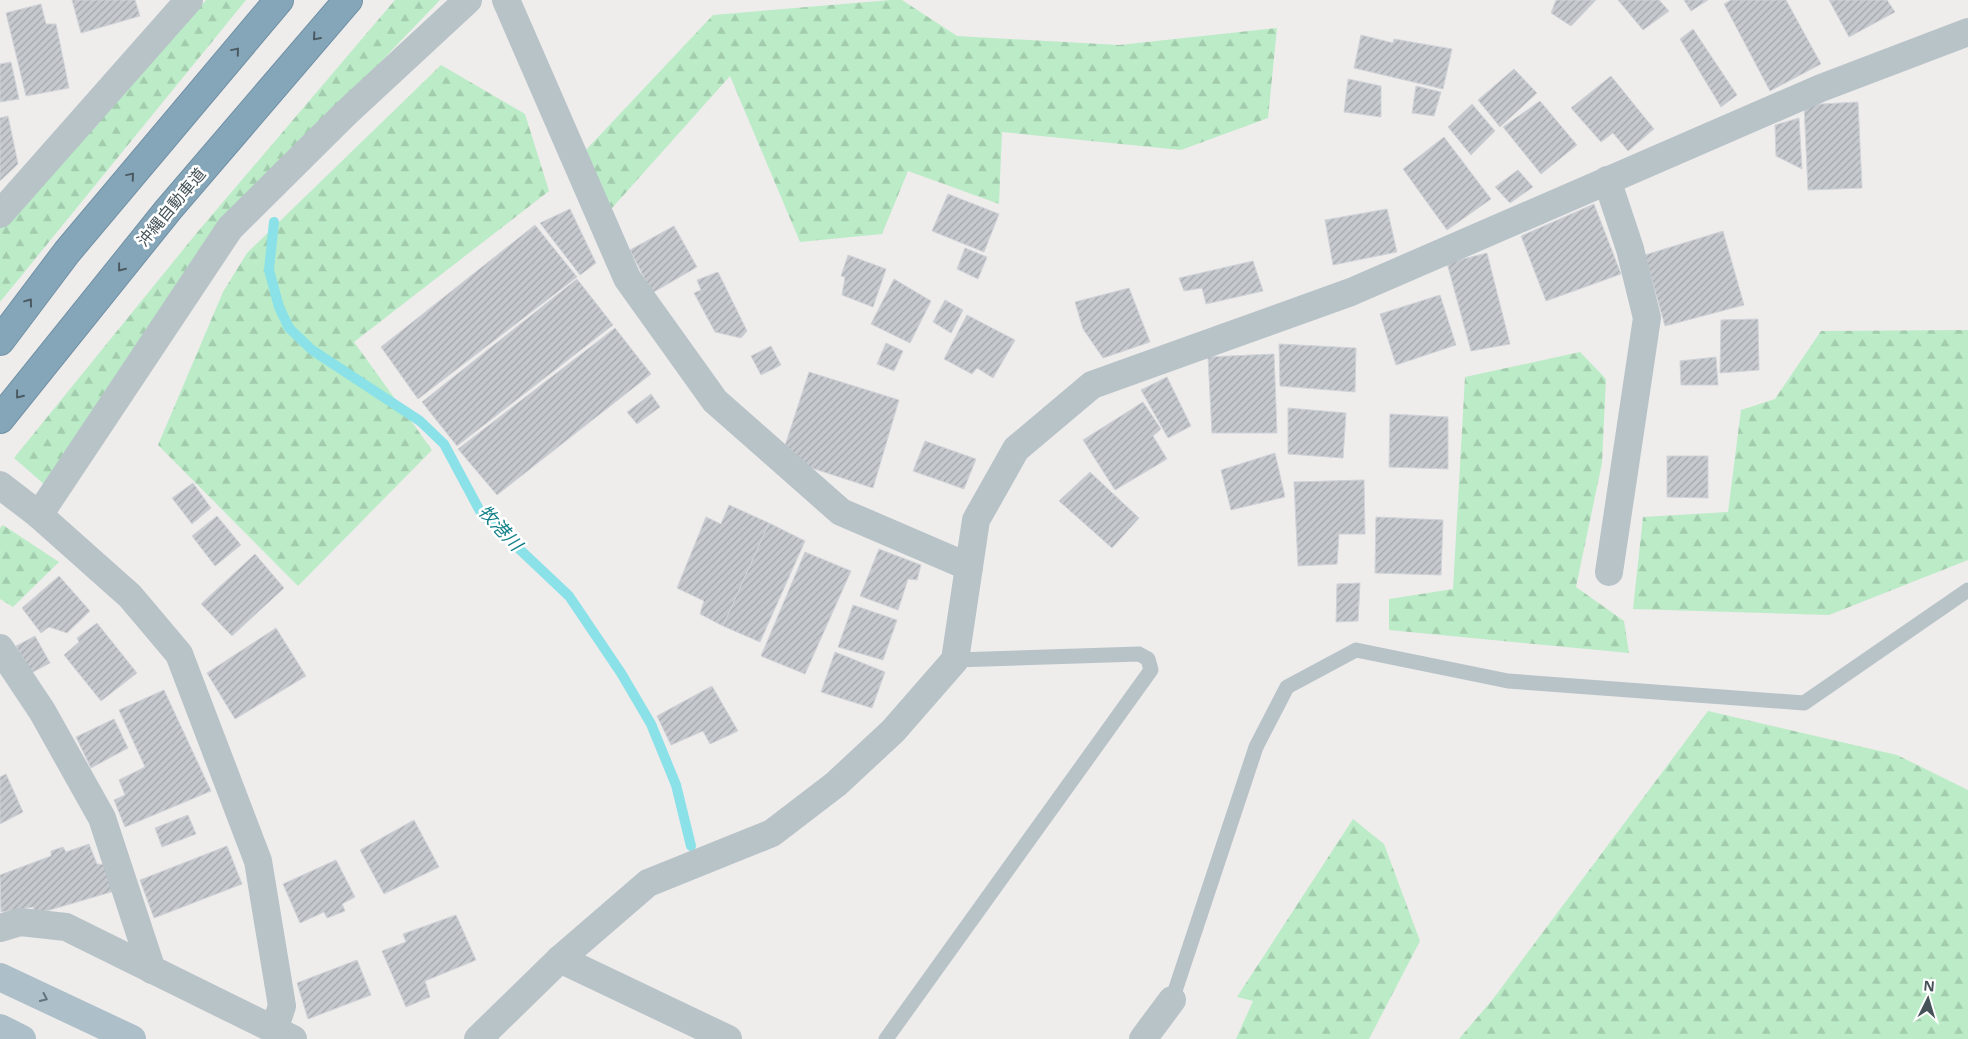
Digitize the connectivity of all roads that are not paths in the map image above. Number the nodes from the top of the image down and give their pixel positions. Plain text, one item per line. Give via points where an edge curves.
1 (189, 0) edge
2 (279, 0) edge
3 (348, 0) edge
4 (468, 0) edge
5 (506, 0) edge
6 (1968, 32) edge
7 (1607, 180) junction
8 (0, 214) edge
9 (0, 341) edge
10 (0, 419) edge
11 (19, 500) edge
12 (968, 567) junction
13 (1609, 572) dead end
14 (1968, 590) edge
15 (0, 648) edge
16 (955, 660) junction
17 (0, 928) edge
18 (560, 959) junction
19 (152, 970) junction
20 (0, 977) edge
21 (1172, 1000) joint
22 (0, 1028) edge
23 (284, 1034) edge
24 (22, 1039) edge
25 (132, 1039) edge
26 (478, 1039) edge
27 (728, 1039) edge
28 (886, 1039) edge
29 (1143, 1039) edge

1 - 8 street
9 -> 2 highway via 67,252
3 -> 10 highway, 沖縄自動車道 via 168,210
4 - 11 street via 345,114 230,228
5 - 12 street via 626,278 715,401 841,512
6 - 7 street via 1821,88
7 - 12 street via 1351,292 1092,385 1016,449 976,520
7 - 13 street via 1630,250 1647,318
11 - 23 street via 130,596 179,654 258,861
12 - 16 street
14 - 21 lane via 1804,704 1508,681 1356,650 1287,687 1256,747
15 - 19 street via 42,711 102,818
16 - 18 street via 892,731 836,784 772,834 648,883
16 - 28 lane via 1139,654 1148,659 1151,670
17 - 19 street via 20,922 66,927
18 - 26 street
18 - 27 street
19 - 23 street
20 -> 25 main road
21 - 29 street
22 - 24 main road

